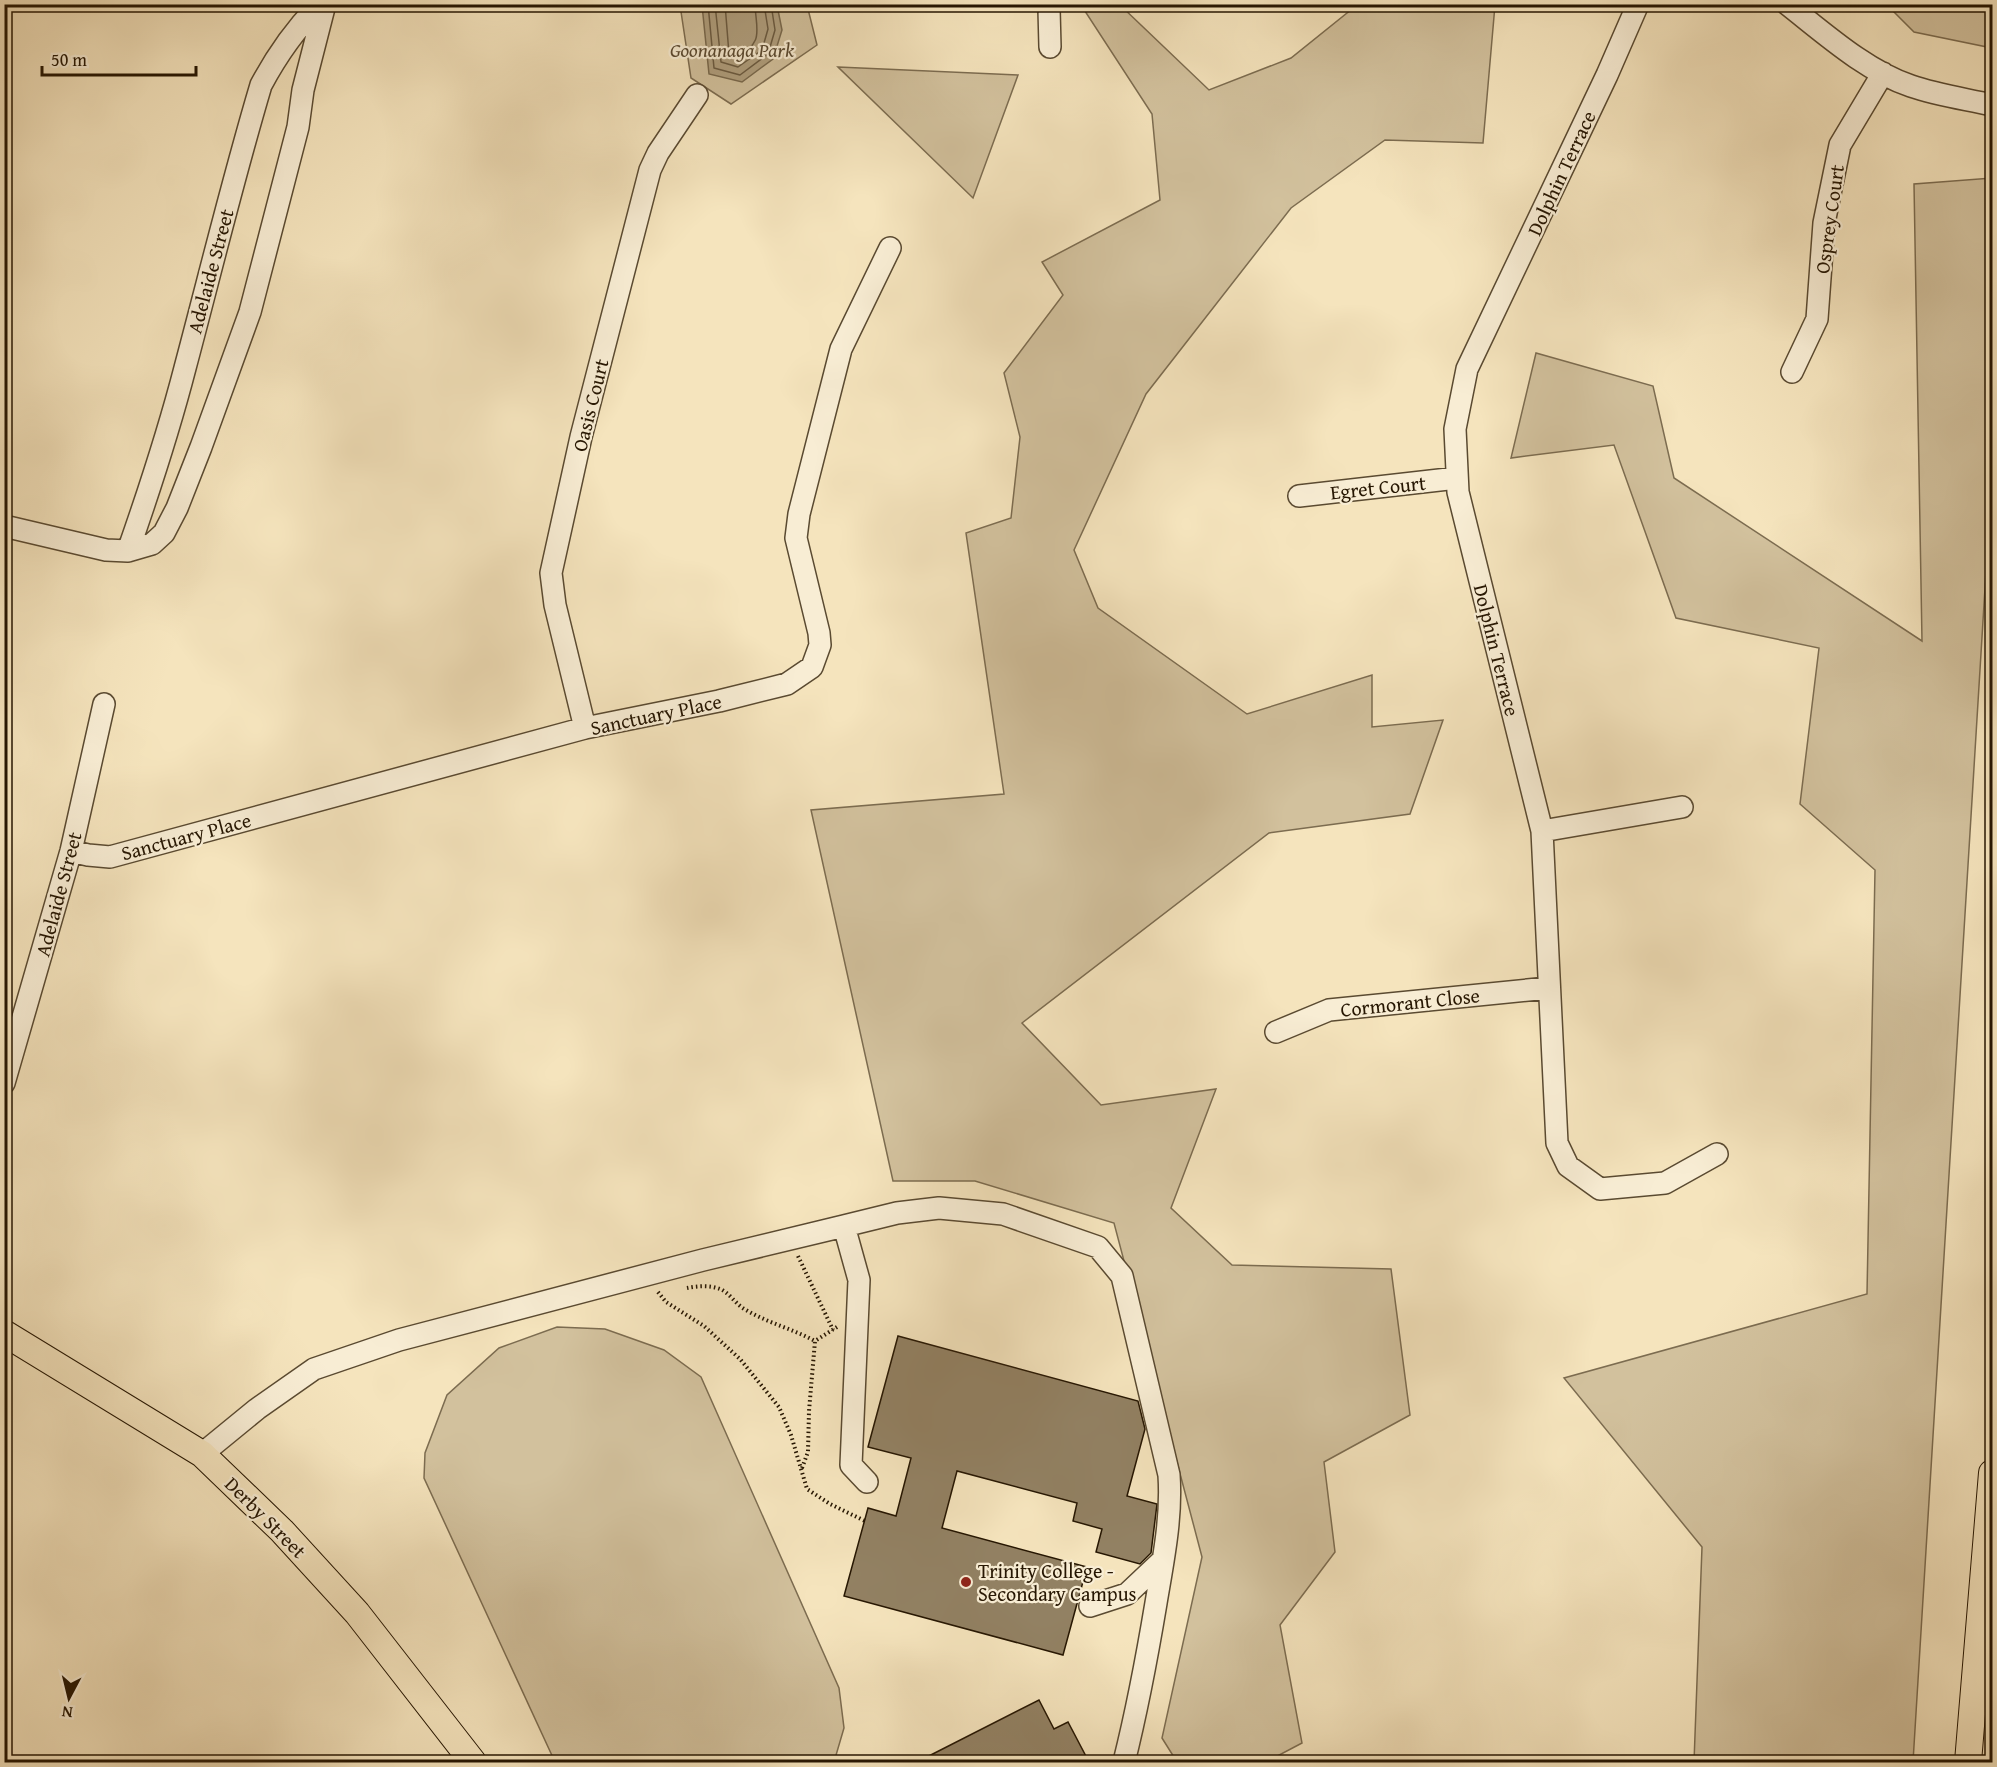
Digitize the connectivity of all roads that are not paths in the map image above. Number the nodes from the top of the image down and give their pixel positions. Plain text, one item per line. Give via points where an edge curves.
1 (320, 4) edge
2 (325, 4) edge
3 (1046, 4) edge
4 (1638, 4) edge
5 (1787, 4) edge
6 (1050, 47) dead end
7 (1883, 73) junction
8 (696, 94) dead end
9 (1992, 105) edge
10 (890, 248) dead end
11 (1792, 372) dead end
12 (1457, 478) junction
13 (1299, 496) dead end
14 (4, 526) edge
15 (128, 552) junction
16 (104, 704) dead end
17 (585, 728) junction
18 (1682, 807) dead end
19 (1542, 831) junction
20 (71, 851) junction
21 (1548, 988) junction
22 (1276, 1032) dead end
23 (4, 1083) edge
24 (1718, 1154) dead end
25 (843, 1226) junction
26 (4, 1333) edge
27 (202, 1454) junction
28 (1992, 1473) edge
29 (867, 1482) dead end
30 (1163, 1560) junction
31 (1090, 1606) dead end
32 (473, 1762) edge
33 (1124, 1762) edge
34 (1968, 1762) edge

1 - 15 street, Adelaide Street via 288,42 261,85 182,379
2 - 15 street via 296,136 250,312 177,508 164,533 152,544
3 - 6 street
4 - 12 street, Dolphin Terrace via 1467,369 1455,429
5 - 7 street
7 - 9 street via 1911,86
7 - 11 street, Osprey Court via 1840,145 1824,223 1817,319
8 - 17 street, Oasis Court via 658,153 648,178 581,437 551,573
10 - 17 street, Sanctuary Place via 841,349 799,514 798,550 819,633 820,645 812,667 788,684
12 - 13 street, Egret Court
12 - 19 street, Dolphin Terrace
14 - 15 street
16 - 20 street, Adelaide Street
17 - 20 street, Sanctuary Place via 110,857
18 - 19 street
19 - 21 street, Dolphin Terrace
20 - 23 street, Adelaide Street
21 - 22 street, Cormorant Close via 1329,1010
21 - 24 street, Dolphin Terrace via 1557,1143 1568,1166 1600,1189 1665,1183
25 - 27 street via 399,1340 314,1369 256,1408
25 - 29 street via 859,1280 851,1465
25 - 30 street via 939,1208 1003,1214 1098,1246 1122,1276 1169,1474 1171,1501
26 - 27 main road, Derby Street
27 - 32 main road, Derby Street via 282,1531 357,1613
28 - 34 main road
30 - 31 street via 1127,1594
30 - 33 street via 1140,1696

